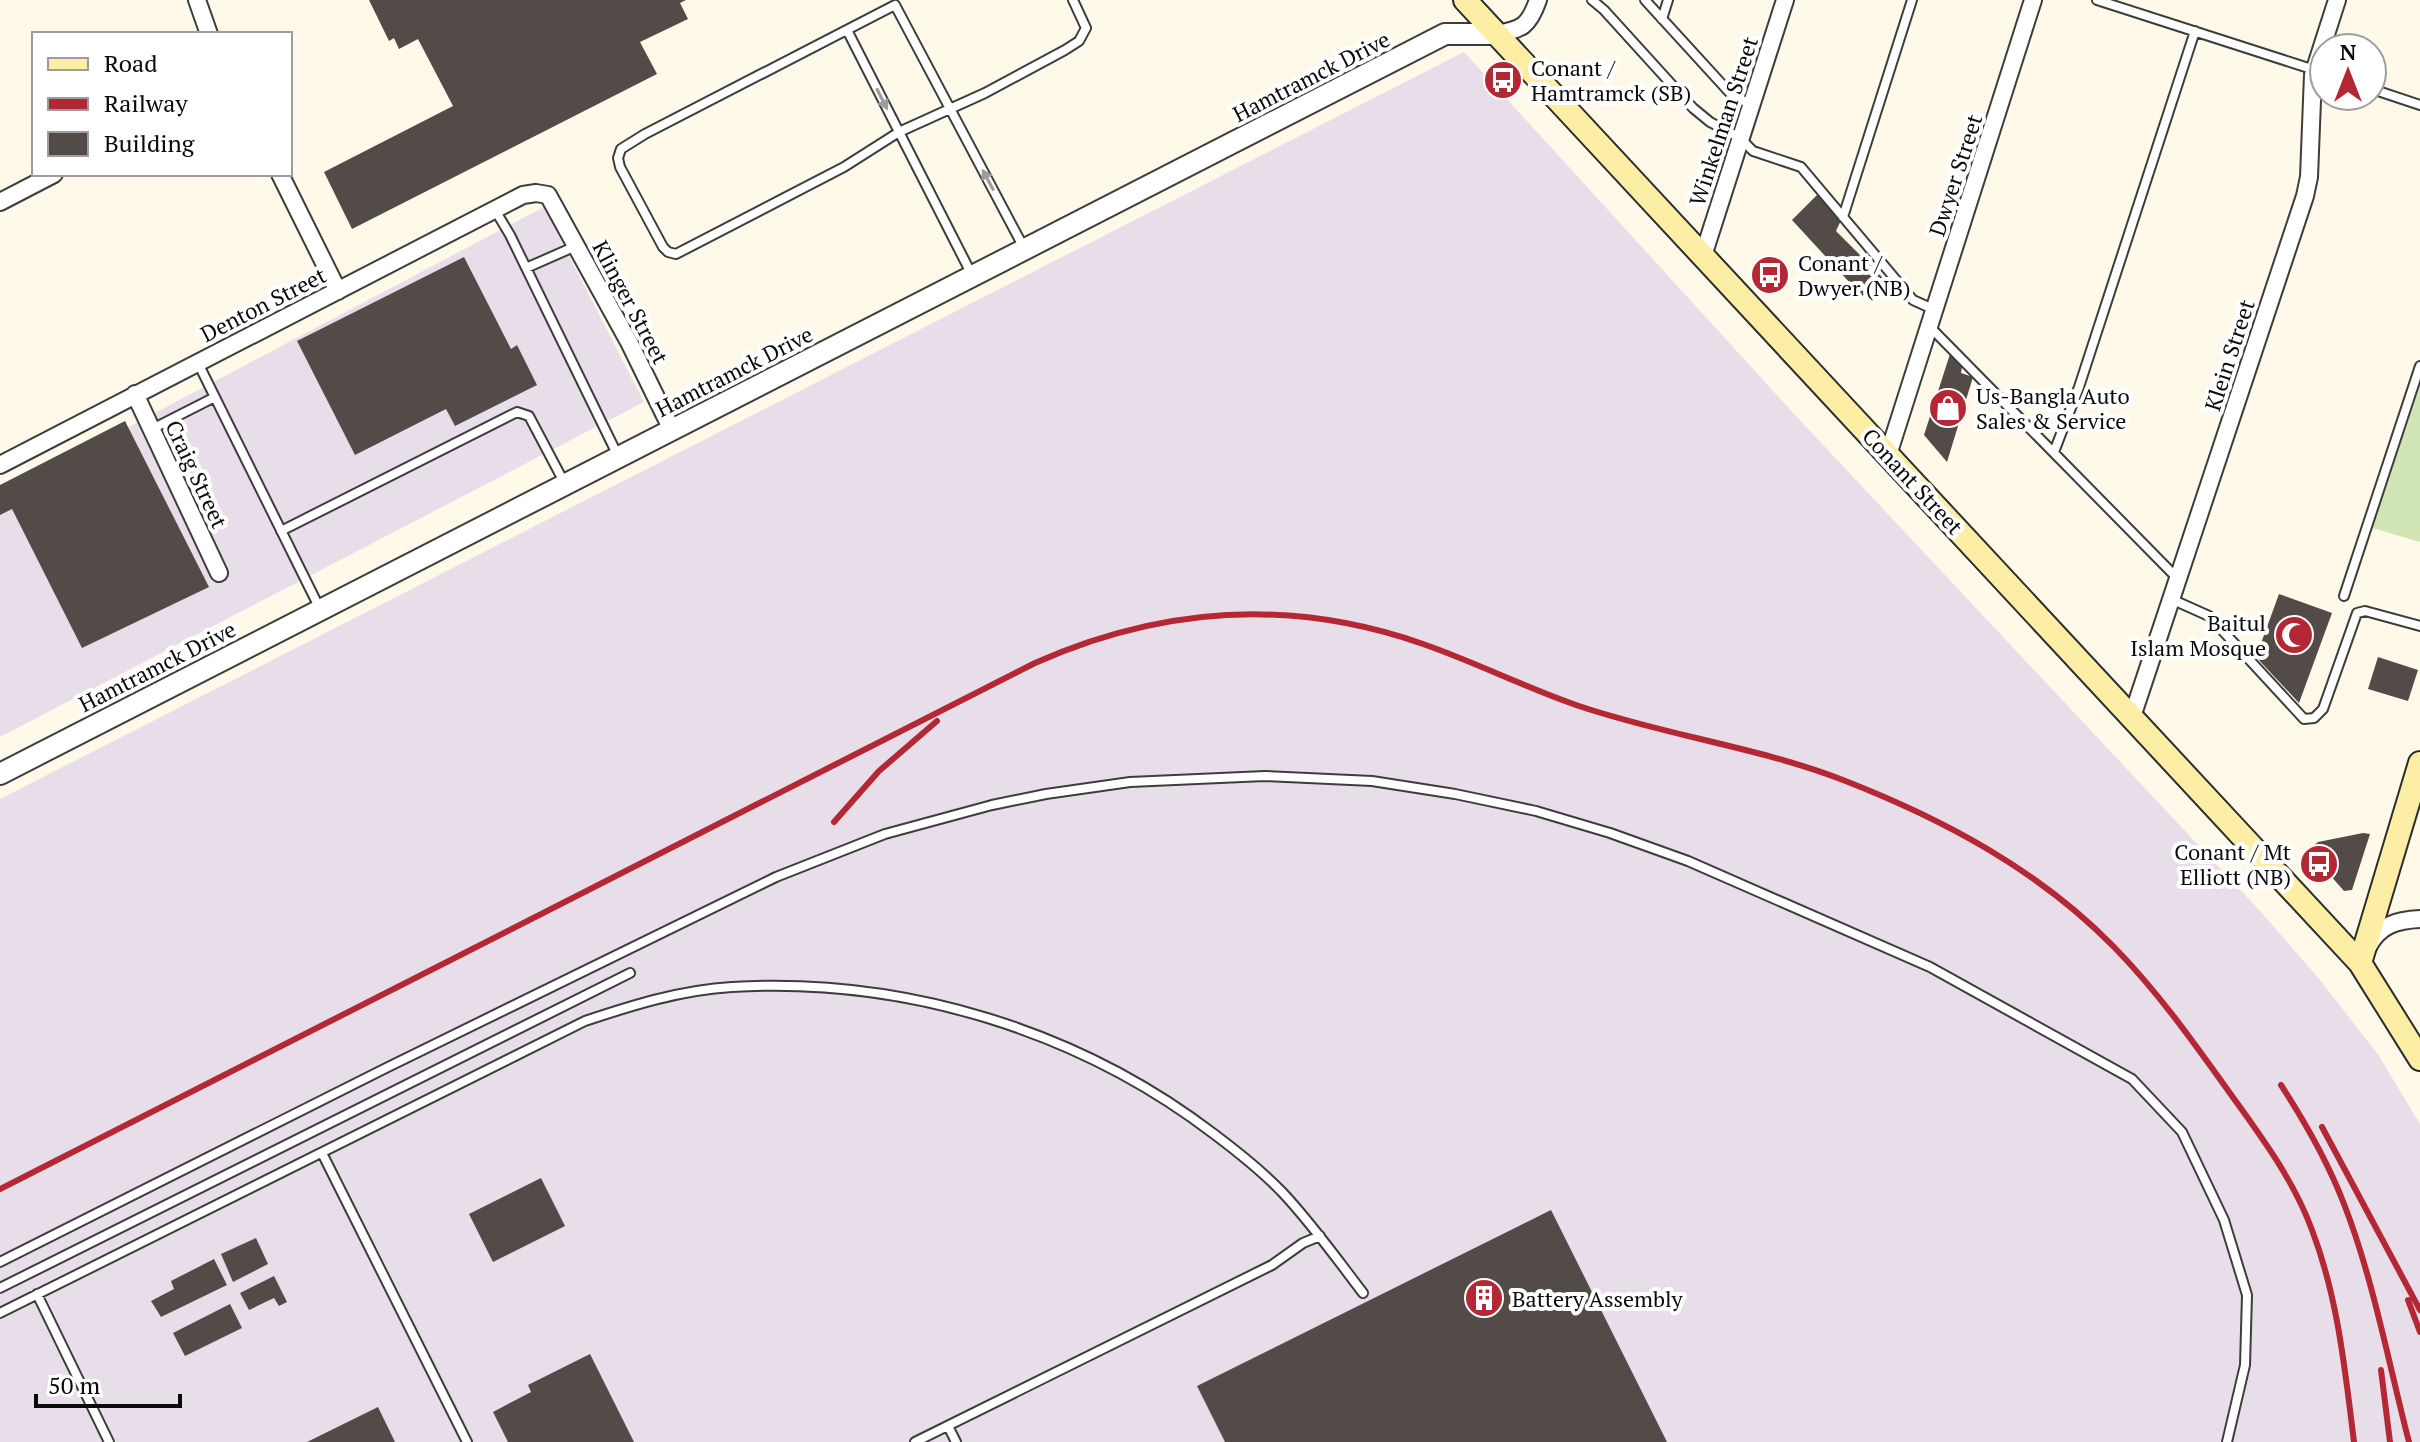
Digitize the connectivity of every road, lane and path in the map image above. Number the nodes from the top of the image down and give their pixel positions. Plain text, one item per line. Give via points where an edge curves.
1 (197, 0) edge
2 (905, 0) edge
3 (1073, 0) edge
4 (1465, 0) edge
5 (1538, 0) edge
6 (1592, 0) edge
7 (1645, 0) edge
8 (1668, 0) edge
9 (1785, 0) edge
10 (1912, 0) edge
11 (2033, 0) edge
12 (2097, 0) edge
13 (2337, 0) edge
14 (895, 5) junction
15 (1662, 19) junction
16 (847, 30) junction
17 (2195, 31) junction
18 (208, 32) edge
19 (2329, 32) edge
20 (1495, 34) junction
21 (2308, 67) edge
22 (2388, 94) edge
23 (1751, 105) junction
24 (2420, 105) edge
25 (950, 108) junction
26 (2314, 112) edge
27 (899, 132) junction
28 (1740, 138) junction
29 (50, 176) edge
30 (281, 176) edge
31 (548, 195) joint
32 (0, 202) edge
33 (495, 210) junction
34 (1843, 217) junction
35 (576, 246) junction
36 (1025, 249) junction
37 (1703, 256) junction
38 (526, 268) junction
39 (972, 276) junction
40 (338, 291) junction
41 (1932, 318) junction
42 (198, 362) junction
43 (2420, 366) edge
44 (135, 394) junction
45 (215, 397) junction
46 (152, 429) junction
47 (672, 430) junction
48 (2054, 452) junction
49 (1888, 455) junction
50 (619, 457) junction
51 (0, 465) edge
52 (566, 484) junction
53 (281, 531) junction
54 (219, 573) dead end
55 (2178, 579) junction
56 (2344, 596) dead end
57 (2171, 599) junction
58 (320, 610) junction
59 (2420, 626) edge
60 (2132, 717) junction
61 (2420, 763) edge
62 (0, 774) edge
63 (2420, 919) edge
64 (2360, 963) junction
65 (630, 973) dead end
66 (2420, 1059) edge
67 (322, 1153) junction
68 (1320, 1236) junction
69 (0, 1262) edge
70 (0, 1288) edge
71 (1363, 1293) dead end
72 (37, 1294) junction
73 (0, 1313) edge
74 (948, 1426) junction
75 (109, 1442) edge
76 (467, 1442) edge
77 (915, 1442) edge
78 (956, 1442) edge
79 (2227, 1442) edge

1 - 18 street
2 - 14 lane
3 - 25 lane via 1086,28 1079,41
4 - 20 main road, Conant Street
5 - 20 street via 1532,18 1517,30
6 - 28 lane via 1693,108
7 - 15 lane
8 - 15 lane
9 - 23 street, Winkelman Street
10 - 34 lane
11 - 41 street, Dwyer Street
12 - 17 lane
13 - 19 street, Klein Street
14 - 16 lane
14 - 25 lane
15 - 23 lane via 1730,93
16 -> 27 lane
16 - 27 lane via 621,149 620,167 663,247 676,254 844,167
17 - 21 lane
17 - 48 lane
20 - 36 street, Hamtramck Drive via 1445,34
20 - 37 main road, Conant Street
22 - 24 lane
23 - 28 street, Winkelman Street
25 - 27 lane
36 -> 25 lane
26 - 55 street, Klein Street via 2305,196
27 - 39 lane
28 - 34 lane via 1753,151 1801,167
28 - 37 street, Winkelman Street
29 - 32 street
30 - 40 street
31 - 33 street, Denton Street via 523,195
31 - 35 street, Klinger Street
33 - 38 lane
33 - 40 street, Denton Street
34 - 41 lane
35 - 38 lane
35 - 47 street, Klinger Street
36 - 39 street, Hamtramck Drive
37 - 49 main road, Conant Street
38 - 50 lane
39 - 47 street, Hamtramck Drive
40 - 42 street, Denton Street
41 - 48 lane
41 - 49 street, Dwyer Street
42 - 44 street, Denton Street
42 - 45 lane
43 - 56 lane
44 - 46 street, Craig Street
44 - 51 street, Denton Street
45 - 46 lane
45 - 53 lane
46 - 54 street, Craig Street
47 - 50 street, Hamtramck Drive
48 - 55 lane
49 - 60 main road, Conant Street
50 - 52 street, Hamtramck Drive
52 - 53 lane via 529,416 517,412
52 - 58 street, Hamtramck Drive
53 - 58 lane
55 - 57 street, Klein Street
57 - 59 lane via 2209,616 2304,719 2323,709 2357,613
57 - 60 street, Klein Street
58 - 62 street, Hamtramck Drive
60 - 64 main road, Conant Street
61 - 64 main road
63 - 64 street via 2397,920 2372,939
64 - 66 main road, Conant Street
65 - 70 lane
67 - 68 lane via 585,1021 658,998 731,987 851,990 971,1012 1084,1055 1189,1115 1282,1192
67 - 72 lane
67 - 76 lane
68 - 71 lane
68 - 74 lane
69 - 79 lane via 776,877 885,834 992,805 1130,782 1209,776 1348,779 1510,805 1663,852 1930,967 2132,1079 2182,1132 2224,1220 2247,1295 2245,1365
72 - 73 lane
72 - 75 lane
74 - 77 lane
74 - 78 lane

